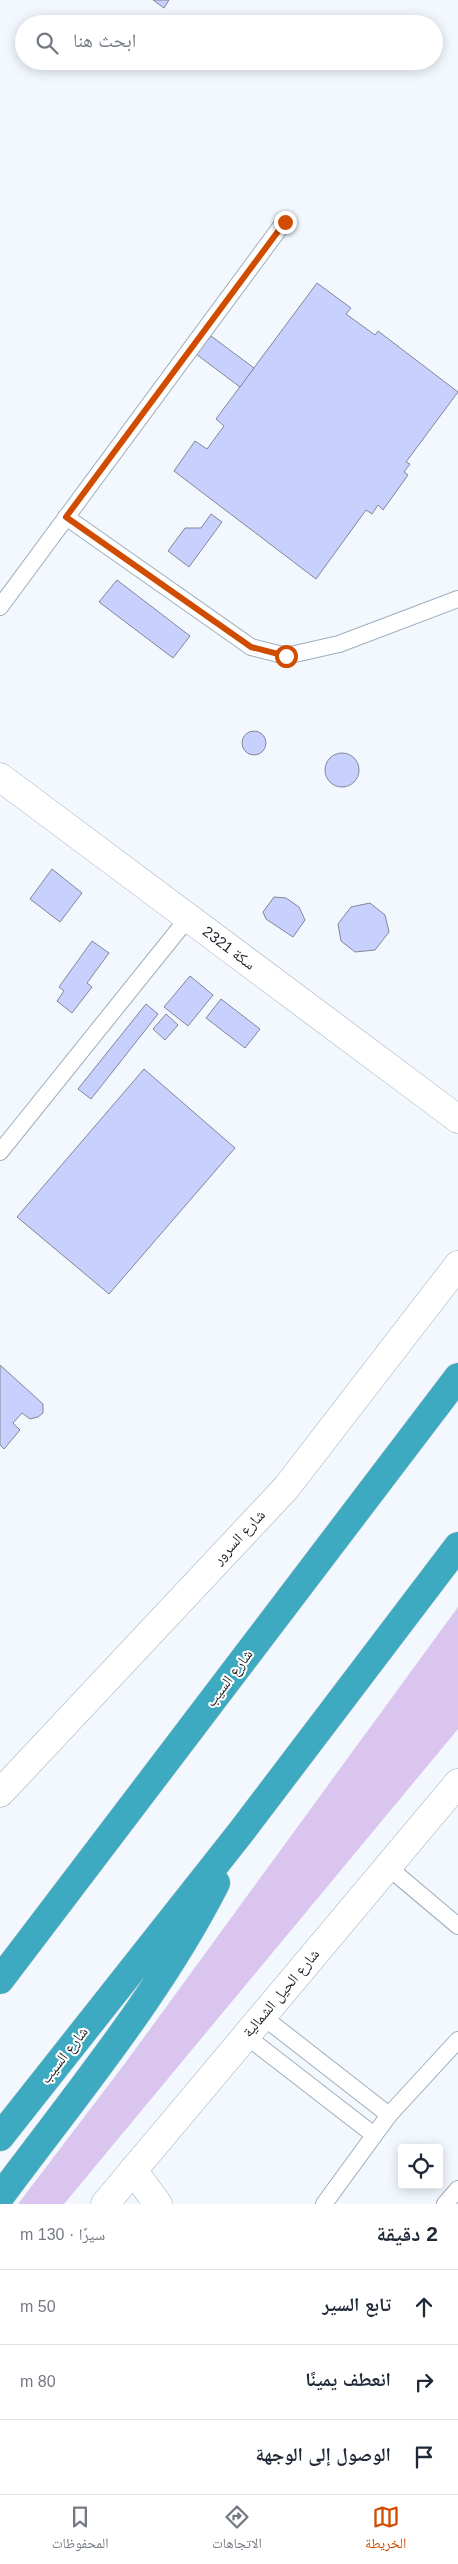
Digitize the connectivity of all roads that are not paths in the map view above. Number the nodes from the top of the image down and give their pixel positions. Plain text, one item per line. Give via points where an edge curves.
1 (285, 222) dead end
2 (66, 517) junction
3 (458, 598) edge
4 (0, 607) edge
5 (0, 778) edge
6 (188, 918) junction
7 (458, 1119) edge
8 (0, 1152) edge
9 (458, 1264) edge
10 (458, 1377) edge
11 (458, 1546) edge
12 (458, 1783) edge
13 (0, 1792) edge
14 (241, 1832) junction
15 (388, 1867) junction
16 (458, 1926) edge
17 (0, 1980) edge
18 (254, 2026) junction
19 (458, 2040) edge
20 (389, 2116) junction
21 (374, 2135) junction
22 (0, 2137) edge
23 (134, 2170) junction
24 (458, 2189) edge
25 (0, 2197) edge
26 (105, 2204) edge
27 (158, 2204) edge
28 (324, 2204) edge
29 (445, 2204) edge

1 - 2 lane
2 - 3 lane via 251,647 286,656 339,644
2 - 4 lane
5 - 6 street, سكة 2321
6 - 7 street, سكة 2321
6 - 8 lane
9 - 13 street, شارع السرور via 286,1488
10 - 17 highway, شارع السيب
11 - 14 highway, شارع السيب
12 - 15 street, شارع الحيل الشمالية
14 - 22 highway, شارع السيب
14 - 25 highway via 194,1928
15 - 16 lane
15 - 18 street, شارع الحيل الشمالية
18 - 20 lane
18 - 21 lane
18 - 23 street, شارع الحيل الشمالية
19 - 20 lane
20 - 21 lane
21 - 28 lane
23 - 26 street, شارع الحيل الشمالية
23 - 27 street
24 - 29 lane

